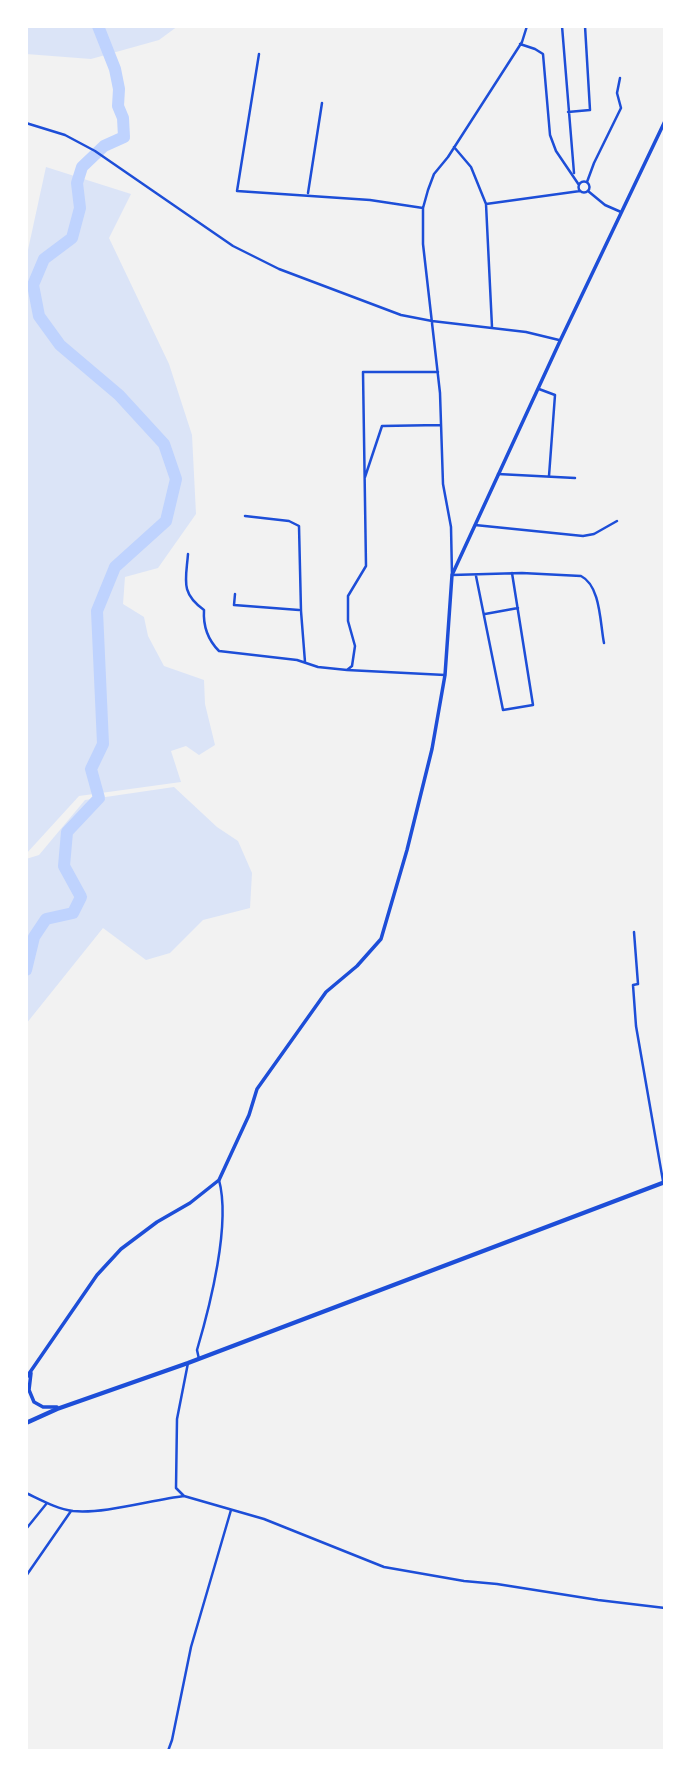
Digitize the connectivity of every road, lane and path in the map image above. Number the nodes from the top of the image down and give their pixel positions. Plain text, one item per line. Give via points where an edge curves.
1 (527, 26) edge
2 (562, 26) edge
3 (585, 26) edge
4 (520, 44) junction
5 (259, 54) dead end
6 (620, 78) dead end
7 (322, 103) dead end
8 (568, 112) junction
9 (665, 121) edge
10 (26, 123) edge
11 (454, 147) junction
12 (575, 176) junction
13 (587, 182) junction
14 (579, 185) junction
15 (580, 191) junction
16 (588, 191) junction
17 (307, 195) junction
18 (486, 204) junction
19 (423, 208) junction
20 (621, 212) junction
21 (432, 321) junction
22 (492, 327) junction
23 (560, 341) junction
24 (438, 372) junction
25 (538, 388) junction
26 (440, 425) junction
27 (498, 474) junction
28 (549, 477) junction
29 (575, 478) dead end
30 (364, 480) junction
31 (245, 516) dead end
32 (617, 521) dead end
33 (475, 525) junction
34 (188, 554) dead end
35 (512, 573) junction
36 (453, 575) junction
37 (476, 576) junction
38 (235, 594) dead end
39 (518, 608) junction
40 (301, 610) junction
41 (485, 614) junction
42 (604, 643) dead end
43 (305, 662) junction
44 (347, 670) junction
45 (445, 675) junction
46 (634, 932) dead end
47 (219, 1180) junction
48 (664, 1182) edge
49 (199, 1359) junction
50 (188, 1363) junction
51 (32, 1371) junction
52 (26, 1378) edge
53 (26, 1384) edge
54 (64, 1407) junction
55 (26, 1423) edge
56 (26, 1493) edge
57 (184, 1496) junction
58 (47, 1503) junction
59 (231, 1510) junction
60 (71, 1511) junction
61 (26, 1529) edge
62 (26, 1576) edge
63 (665, 1608) edge
64 (167, 1751) edge

1 - 4 street
2 - 8 street
3 - 8 street via 590,110
4 - 11 street
4 - 12 street via 543,54 550,135
5 - 17 street via 237,191
6 - 13 street via 621,108
7 - 17 street
8 - 12 street
9 - 20 street
10 - 21 street via 65,135 119,166 233,246 291,274 401,315
11 - 18 street via 471,167
11 - 19 street via 434,174
12 - 14 street
13 - 14 street
13 - 16 street
14 - 15 street
15 - 16 street
15 - 18 street
16 - 20 street
17 - 19 street
18 - 22 street
19 - 21 street
20 - 23 street
21 - 22 street
21 - 24 street
22 - 23 street
23 - 25 street
24 - 26 street
24 - 30 street via 363,372
25 - 27 street
25 - 28 street via 555,395
26 - 30 street via 382,426
26 - 36 street
27 - 28 street
27 - 33 street
28 - 29 street
30 - 44 street via 366,566 348,596 355,646
31 - 40 street via 299,526
32 - 33 street via 583,536
33 - 36 street
34 - 43 street via 187,593 204,610 203,622 219,651
35 - 37 street
35 - 39 street
35 - 42 street via 587,579 595,593
36 - 37 street
36 - 45 street
37 - 41 street
38 - 40 street via 234,606
39 - 41 street
39 - 41 street via 533,705 503,710
40 - 43 street
43 - 44 street
44 - 45 street
45 - 47 street via 425,779 381,939 326,992 257,1089
46 - 48 street via 636,1026
47 - 49 street via 217,1264 197,1350
47 - 51 street via 121,1249 97,1275
48 - 49 main road
49 - 50 main road
50 - 54 main road
50 - 57 street via 177,1419 176,1488
51 - 52 street
51 - 53 street
51 - 54 street via 29,1390 34,1402
54 - 55 main road
56 - 58 street
57 - 59 street
57 - 60 street
58 - 60 street
58 - 61 street
59 - 63 street via 384,1567
59 - 64 street
60 - 62 street

